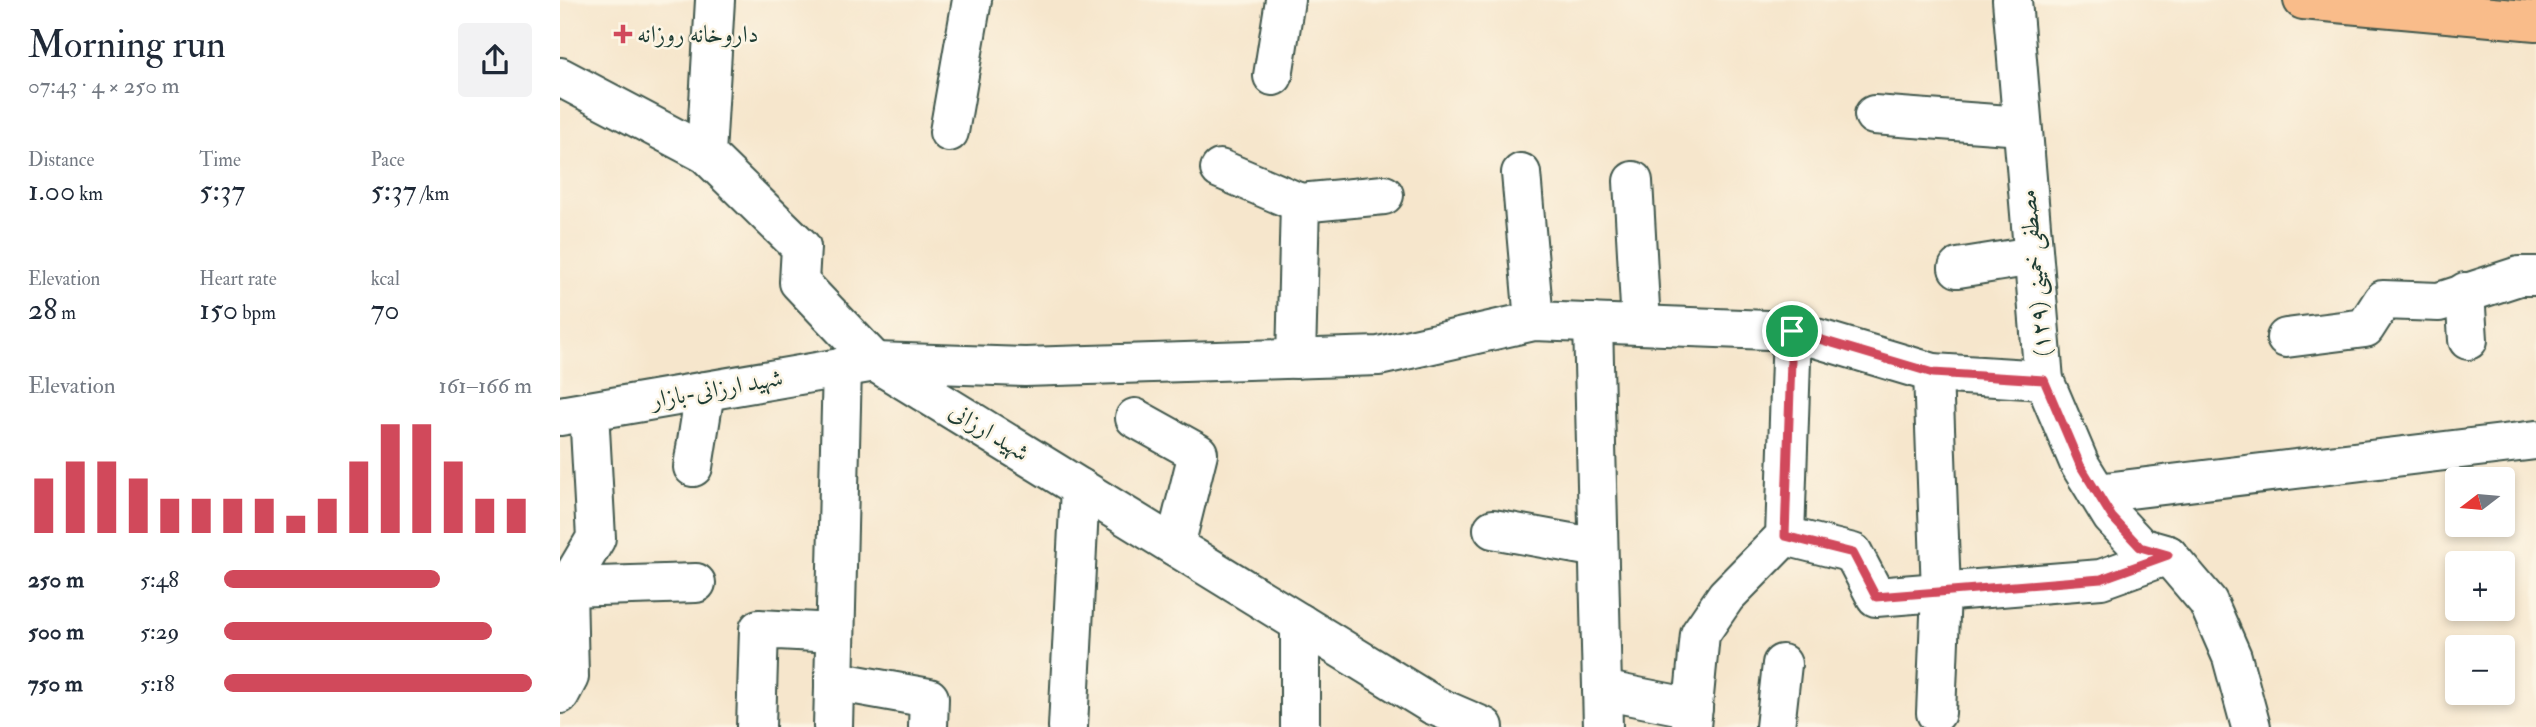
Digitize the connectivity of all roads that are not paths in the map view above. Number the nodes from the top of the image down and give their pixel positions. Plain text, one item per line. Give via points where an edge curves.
1 (715, 0) edge
2 (972, 0) edge
3 (1285, 0) edge
4 (2012, 0) edge
5 (2303, 0) edge
6 (2536, 21) edge
7 (1273, 76) dead end
8 (560, 77) edge
9 (1874, 115) dead end
10 (2022, 126) junction
11 (950, 132) dead end
12 (706, 154) junction
13 (1220, 169) dead end
14 (1521, 173) dead end
15 (1633, 181) dead end
16 (1384, 195) dead end
17 (1300, 203) junction
18 (2033, 256) junction
19 (1958, 268) dead end
20 (2536, 276) edge
21 (2465, 292) junction
22 (1534, 321) junction
23 (1593, 323) junction
24 (1641, 325) junction
25 (1792, 331) junction
26 (2286, 338) dead end
27 (2468, 340) dead end
28 (1296, 359) junction
29 (858, 365) junction
30 (1933, 373) junction
31 (2044, 380) junction
32 (705, 391) junction
33 (575, 413) edge
34 (1135, 418) dead end
35 (2536, 440) edge
36 (693, 467) dead end
37 (1080, 488) junction
38 (2097, 494) junction
39 (1493, 529) dead end
40 (1785, 536) junction
41 (1175, 546) junction
42 (1598, 548) junction
43 (2168, 555) junction
44 (696, 583) dead end
45 (567, 587) junction
46 (1941, 592) junction
47 (1300, 623) junction
48 (835, 633) junction
49 (1782, 664) dead end
50 (834, 681) junction
51 (560, 694) edge
52 (1602, 709) edge
53 (1936, 713) dead end
54 (1692, 718) edge
55 (756, 727) edge
56 (833, 727) edge
57 (928, 727) edge
58 (1068, 727) edge
59 (1300, 727) edge
60 (1484, 727) edge
61 (1775, 727) edge
62 (2250, 727) edge

1 - 12 street
2 - 11 street
3 - 7 street
4 - 10 street, مصطفی خمینی (۱۲۹)
5 - 6 main road
8 - 12 street, شهید ارزانی
9 - 10 street
10 - 18 street, مصطفی خمینی (۱۲۹)
12 - 29 street, شهید ارزانی via 801,247 799,282
13 - 17 street
14 - 22 street
15 - 24 street
16 - 17 street
17 - 28 street
18 - 19 street
18 - 31 street, مصطفی خمینی (۱۲۹)
20 - 21 street via 2519,276
21 - 26 street via 2439,302 2383,300 2365,328
21 - 27 street
22 - 23 street, شهید ارزانی-بازار
22 - 28 street, شهید ارزانی-بازار via 1379,356
23 - 24 street, شهید ارزانی-بازار
23 - 42 street
24 - 25 street, شهید ارزانی-بازار
25 - 30 street, شهید ارزانی-بازار
25 - 40 street
28 - 29 street, شهید ارزانی-بازار via 1025,367
29 - 32 street, شهید ارزانی-بازار
29 - 37 street, شهید ارزانی
29 - 48 street
30 - 31 street, شهید ارزانی-بازار
30 - 46 street
31 - 38 street, مصطفی خمینی (۱۲۹)
32 - 33 street, شهید ارزانی-بازار
32 - 36 street
33 - 45 street via 596,538
34 - 41 street via 1198,453
35 - 38 street
37 - 41 street, شهید ارزانی
37 - 58 street
38 - 43 street, مصطفی خمینی (۱۲۹) via 2140,547
39 - 42 street
40 - 46 street via 1853,553 1876,597
40 - 54 street via 1726,596 1700,634
41 - 47 street, شهید ارزانی
42 - 52 street
43 - 46 street via 2101,579
43 - 62 street, مصطفی خمینی (۱۲۹) via 2208,602 2232,657
44 - 45 street
45 - 51 street via 569,677
46 - 53 street
47 - 59 street
47 - 60 street, شهید ارزانی via 1433,705
48 - 50 street
48 - 55 street via 759,629
49 - 61 street
50 - 56 street
50 - 57 street via 929,698
52 - 54 street

